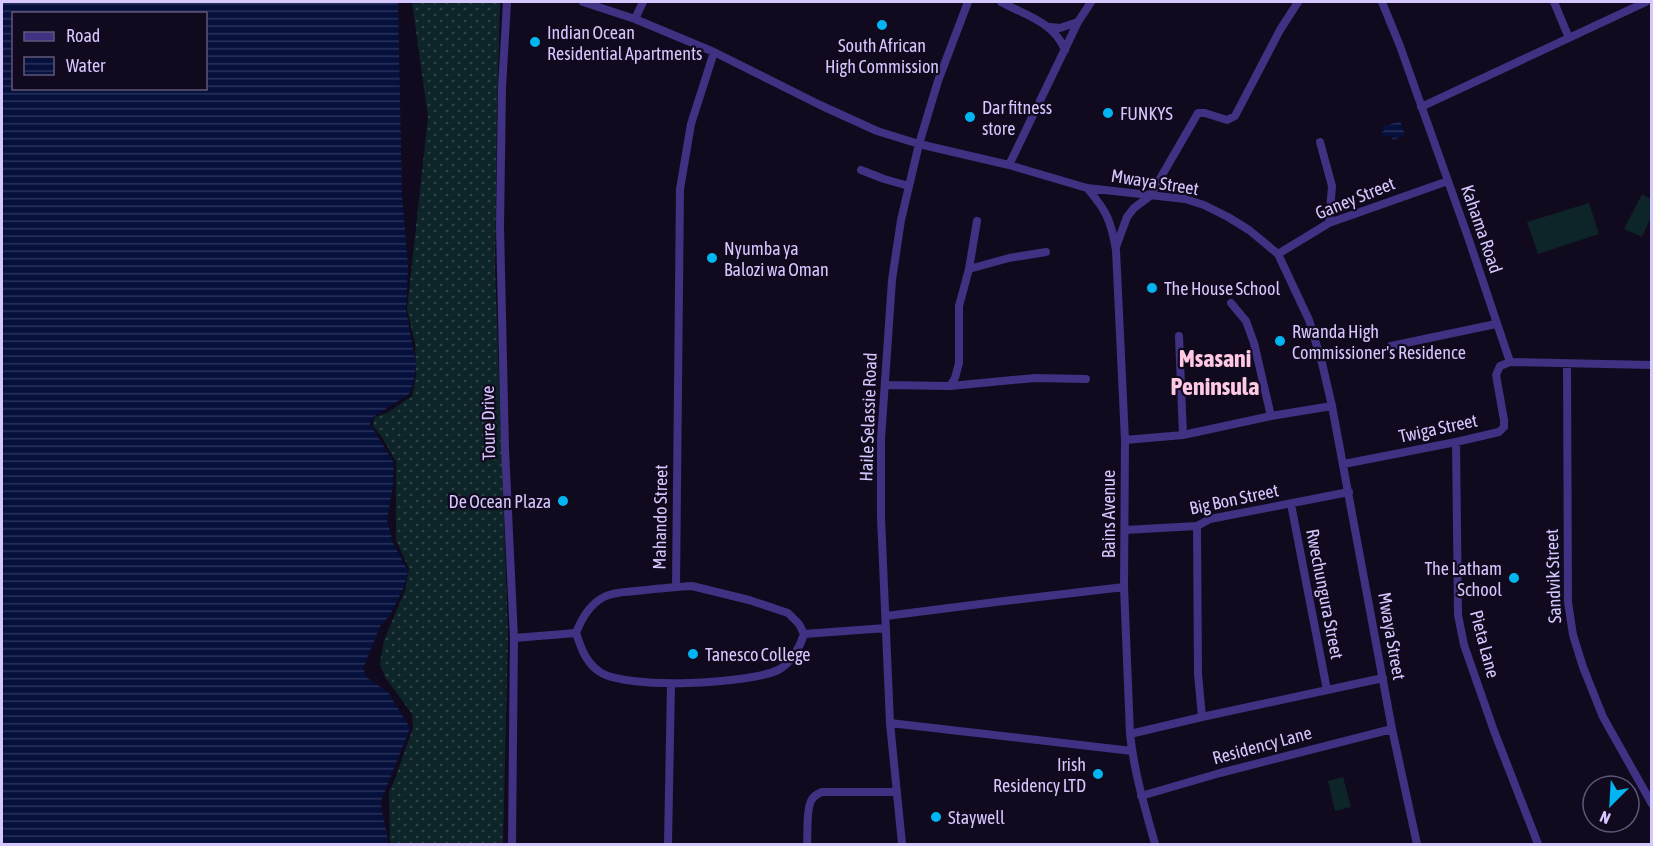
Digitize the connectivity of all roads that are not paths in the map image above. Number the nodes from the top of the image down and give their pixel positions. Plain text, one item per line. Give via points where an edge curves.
1 (507, 2) edge
2 (583, 2) edge
3 (643, 2) edge
4 (968, 2) edge
5 (1000, 2) edge
6 (1091, 2) edge
7 (1298, 2) edge
8 (1382, 2) edge
9 (1554, 2) edge
10 (1646, 2) edge
11 (635, 19) junction
12 (1078, 22) junction
13 (1050, 27) junction
14 (1569, 38) junction
15 (1065, 50) junction
16 (714, 52) junction
17 (1421, 107) junction
18 (1320, 142) dead end
19 (919, 144) junction
20 (1009, 165) junction
21 (861, 170) dead end
22 (1448, 181) junction
23 (909, 186) junction
24 (1087, 188) junction
25 (1150, 196) junction
26 (977, 221) dead end
27 (1329, 223) junction
28 (1116, 250) junction
29 (1046, 252) dead end
30 (1278, 254) junction
31 (969, 269) junction
32 (1231, 303) dead end
33 (1496, 324) junction
34 (1179, 336) dead end
35 (1391, 346) dead end
36 (1510, 362) junction
37 (1567, 365) junction
38 (1652, 365) edge
39 (1086, 379) dead end
40 (885, 385) junction
41 (950, 386) junction
42 (1332, 406) junction
43 (1271, 416) junction
44 (1183, 435) junction
45 (1125, 440) junction
46 (1456, 442) junction
47 (1344, 464) junction
48 (1349, 492) junction
49 (1291, 504) junction
50 (1197, 526) junction
51 (1125, 530) junction
52 (676, 587) junction
53 (1124, 587) junction
54 (886, 616) junction
55 (886, 628) junction
56 (576, 633) junction
57 (804, 634) junction
58 (514, 638) junction
59 (1383, 678) junction
60 (671, 684) junction
61 (1327, 690) junction
62 (1202, 717) junction
63 (890, 723) junction
64 (1392, 729) junction
65 (1130, 734) junction
66 (1131, 751) junction
67 (897, 792) junction
68 (1141, 796) junction
69 (1652, 804) edge
70 (512, 844) edge
71 (668, 844) edge
72 (807, 844) edge
73 (902, 844) edge
74 (1155, 844) edge
75 (1417, 844) edge
76 (1538, 844) edge

1 - 58 street, Toure Drive via 500,226
2 - 11 street, Mwaya Street
3 - 11 street
4 - 19 street, Haile Selassie Road
5 - 13 street
6 - 12 street
7 - 25 street via 1235,116 1227,120 1198,113
8 - 17 street, Kahama Road
9 - 14 street
10 - 14 street
11 - 16 street, Mwaya Street
12 - 13 street
12 - 15 street
13 - 15 street
14 - 17 street
15 - 20 street
16 - 19 street, Mwaya Street via 877,131
16 - 52 street, Mahando Street via 691,124 680,189
17 - 22 street, Kahama Road
18 - 27 street via 1332,186
19 - 20 street, Mwaya Street
19 - 23 street, Haile Selassie Road
20 - 24 street, Mwaya Street
21 - 23 street
22 - 27 street, Ganey Street
22 - 33 street, Kahama Road
23 - 40 street, Haile Selassie Road via 892,280
24 - 25 street, Mwaya Street
24 - 28 street, Bains Avenue via 1108,217
25 - 28 street via 1127,218
25 - 30 street, Mwaya Street via 1204,205 1250,230
26 - 31 street
27 - 30 street, Ganey Street
28 - 45 street, Bains Avenue
29 - 31 street
30 - 42 street, Mwaya Street via 1309,320
31 - 41 street via 959,306 959,363
32 - 43 street via 1246,321 1254,343
33 - 35 street
33 - 36 street, Kahama Road
34 - 44 street
36 - 37 street
36 - 46 street, Twiga Street via 1500,366 1496,375 1504,427 1499,432
37 - 38 street
37 - 69 street, Sandvik Street via 1568,602 1573,635 1603,717
39 - 41 street via 1035,378
40 - 41 street
40 - 54 street, Haile Selassie Road via 881,518
42 - 43 street
42 - 47 street, Mwaya Street
43 - 44 street
44 - 45 street
45 - 51 street, Bains Avenue
46 - 47 street, Twiga Street
46 - 76 street, Pieta Lane via 1458,615 1464,645
47 - 48 street, Mwaya Street
48 - 49 street, Big Bon Street
48 - 59 street, Mwaya Street
49 - 50 street, Big Bon Street via 1209,519
49 - 61 street, Rwechungura Street
50 - 51 street, Big Bon Street
50 - 62 street via 1197,674
51 - 53 street, Bains Avenue
52 - 56 street, Mahando Street via 604,597 585,615
52 - 57 street via 692,586 788,613
53 - 54 street
53 - 65 street, Bains Avenue
54 - 55 street, Haile Selassie Road
55 - 57 street
55 - 63 street, Haile Selassie Road
56 - 58 street
56 - 60 street via 581,650 600,672 613,678
57 - 60 street via 793,657 780,670
58 - 70 street, Toure Drive
59 - 61 street
59 - 64 street, Mwaya Street
60 - 71 street
61 - 62 street
62 - 65 street
63 - 66 street
63 - 67 street, Haile Selassie Road
64 - 68 street, Residency Lane
64 - 75 street, Mwaya Street
65 - 66 street, Bains Avenue
66 - 68 street, Bains Avenue
67 - 72 street via 818,793 810,803
67 - 73 street, Haile Selassie Road
68 - 74 street, Bains Avenue

